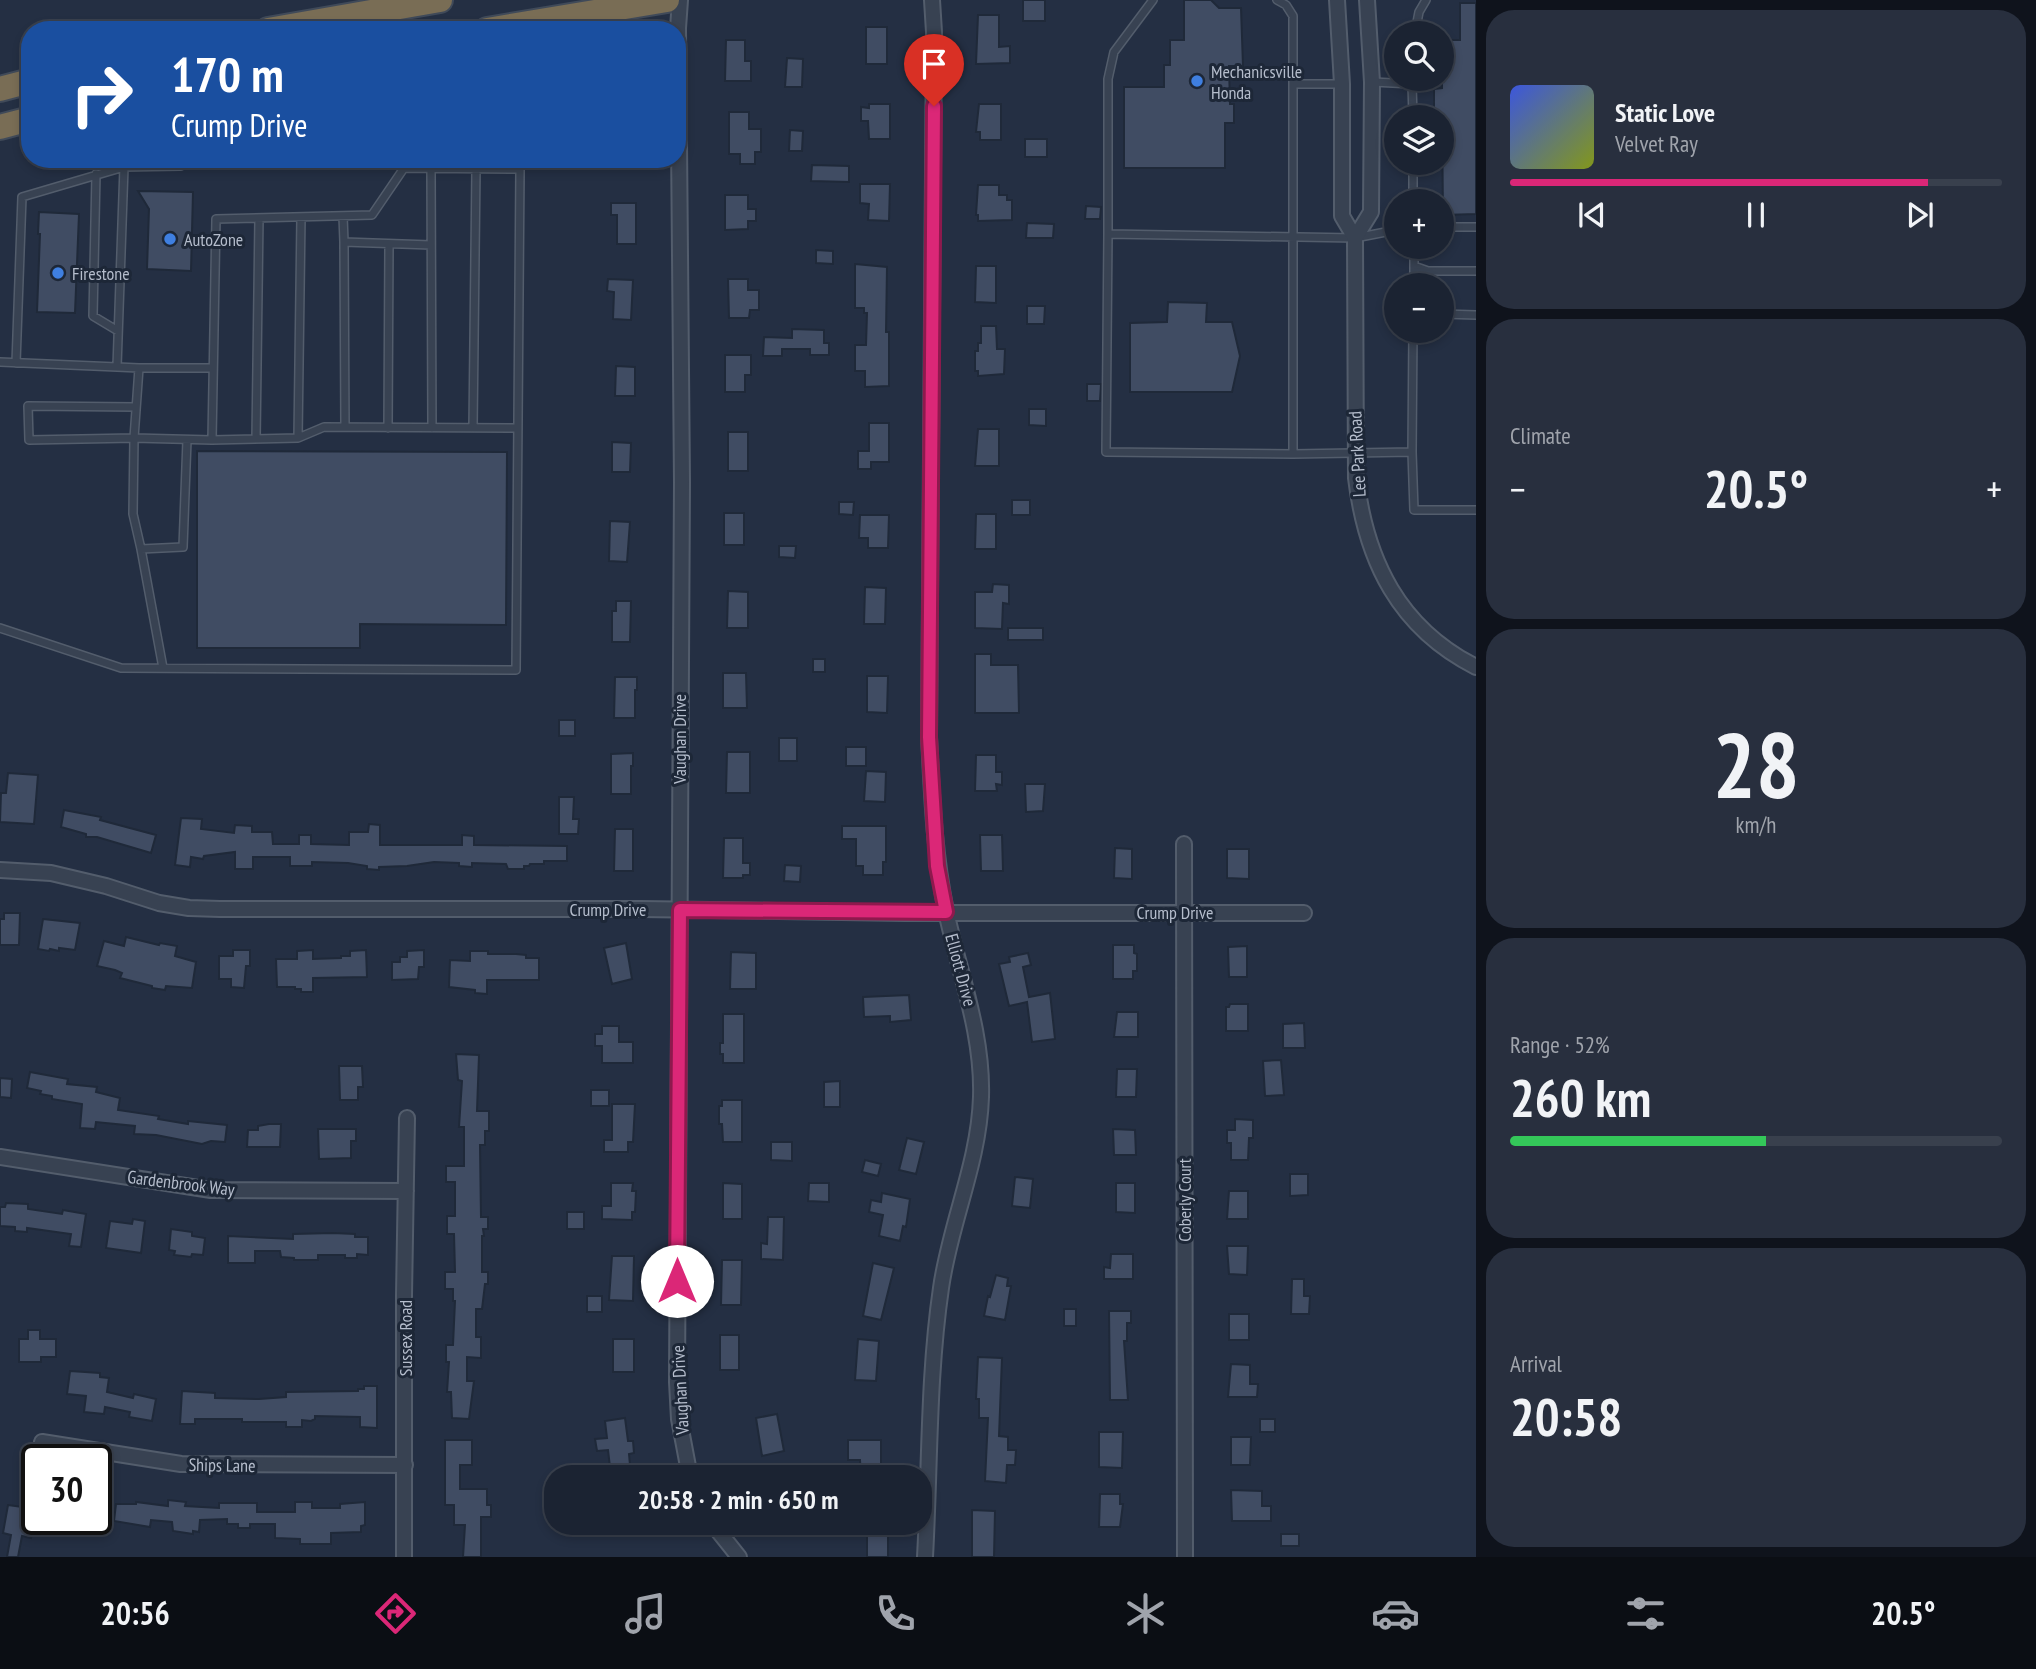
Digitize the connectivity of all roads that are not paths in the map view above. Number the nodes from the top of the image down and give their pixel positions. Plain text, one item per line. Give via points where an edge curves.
1 (440, 0) edge
2 (667, 0) edge
3 (680, 0) edge
4 (932, 0) edge
5 (1153, 0) edge
6 (1277, 0) edge
7 (1338, 0) edge
8 (1367, 0) edge
9 (1426, 0) edge
10 (366, 6) edge
11 (305, 21) edge
12 (540, 21) edge
13 (678, 21) edge
14 (1417, 21) edge
15 (1372, 82) junction
16 (1384, 82) edge
17 (21, 83) edge
18 (1342, 84) junction
19 (1293, 85) junction
20 (0, 89) edge
21 (21, 121) edge
22 (0, 127) edge
23 (120, 168) edge
24 (124, 168) edge
25 (679, 168) edge
26 (404, 169) joint
27 (431, 169) junction
28 (476, 169) junction
29 (96, 174) junction
30 (344, 216) junction
31 (302, 217) junction
32 (259, 218) junction
33 (1454, 227) edge
34 (1476, 227) edge
35 (1384, 232) edge
36 (1108, 234) junction
37 (1293, 237) junction
38 (1354, 238) junction
39 (344, 242) junction
40 (389, 244) junction
41 (431, 245) junction
42 (1414, 259) edge
43 (1414, 266) junction
44 (1476, 271) edge
45 (1414, 273) edge
46 (1454, 314) edge
47 (1476, 315) edge
48 (118, 331) junction
49 (1413, 343) edge
50 (0, 362) edge
51 (16, 363) junction
52 (117, 367) junction
53 (139, 368) junction
54 (213, 368) junction
55 (136, 407) junction
56 (345, 427) junction
57 (388, 428) junction
58 (432, 428) junction
59 (473, 428) junction
60 (518, 428) junction
61 (134, 438) junction
62 (298, 438) junction
63 (256, 439) junction
64 (187, 440) junction
65 (212, 440) junction
66 (1412, 452) junction
67 (1355, 453) junction
68 (1293, 454) junction
69 (1476, 510) edge
70 (141, 549) junction
71 (0, 628) edge
72 (1476, 667) edge
73 (163, 668) junction
74 (1184, 844) dead end
75 (0, 870) edge
76 (680, 910) junction
77 (946, 912) junction
78 (1184, 912) junction
79 (1304, 914) dead end
80 (407, 1118) dead end
81 (0, 1157) edge
82 (406, 1191) junction
83 (42, 1442) dead end
84 (405, 1465) junction
85 (688, 1465) edge
86 (721, 1535) edge
87 (404, 1557) edge
88 (739, 1557) edge
89 (925, 1557) edge
90 (1185, 1557) edge

1 - 10 highway
2 - 12 highway
3 - 13 street, Vaughan Drive
4 - 77 street, Elliott Drive via 929,737 937,866
5 - 36 lane via 1114,52 1108,79
6 - 19 lane via 1293,16
7 - 18 street, Lee Park Road
8 - 15 street, Lee Park Road
9 - 14 lane
10 - 11 highway
15 - 16 lane
15 - 38 street, Lee Park Road via 1371,212
17 - 20 highway
18 - 19 lane
18 - 38 street, Lee Park Road via 1342,216
19 - 37 lane
21 - 22 highway
23 - 29 lane
24 - 48 lane
25 - 76 street, Vaughan Drive
26 - 27 lane
26 - 30 lane via 372,215
27 - 28 lane
27 - 41 lane
28 - 59 lane
28 - 60 lane via 520,169
29 - 48 lane via 93,316
29 - 51 lane via 22,197
30 - 31 lane
30 - 39 lane
31 - 32 lane
31 - 62 lane
32 - 54 lane via 216,219
32 - 63 lane
33 - 34 lane
35 - 38 lane
36 - 37 lane
36 - 68 lane via 1106,452
37 - 38 lane
37 - 68 lane
38 - 67 street, Lee Park Road
39 - 40 lane
39 - 56 lane
40 - 41 lane
40 - 57 lane
41 - 58 lane
42 - 43 lane
43 - 44 lane via 1428,271
43 - 45 lane
46 - 47 lane
48 - 52 lane
49 - 66 lane
50 - 51 lane
51 - 52 lane
52 - 53 lane
53 - 54 lane
53 - 55 lane
54 - 65 lane
55 - 61 lane
55 - 61 lane via 28,405 29,440
56 - 57 lane
56 - 62 lane via 324,427
57 - 58 lane
58 - 59 lane
59 - 60 lane
60 - 73 lane via 516,670
61 - 64 lane
61 - 70 lane via 134,514
62 - 63 lane
63 - 65 lane
64 - 65 lane
64 - 70 lane via 183,547
66 - 67 lane
66 - 69 lane via 1414,510
67 - 68 lane
67 - 72 street, Lee Park Road via 1366,536 1379,568 1418,626
70 - 73 lane
71 - 73 lane via 121,668
74 - 78 street, Coberly Court
75 - 76 street, Crump Drive via 51,873 190,908
76 - 77 street, Crump Drive
76 - 85 street, Vaughan Drive via 677,1382
77 - 78 street, Crump Drive
77 - 89 street, Elliott Drive via 977,1035 981,1097 973,1158 953,1232 934,1336
78 - 79 street, Crump Drive
78 - 90 street, Coberly Court
80 - 82 street, Sussex Road
81 - 82 street, Gardenbrook Way via 211,1190
82 - 84 street, Sussex Road
83 - 84 street, Ships Lane via 181,1464
84 - 87 street, Sussex Road
86 - 88 street

